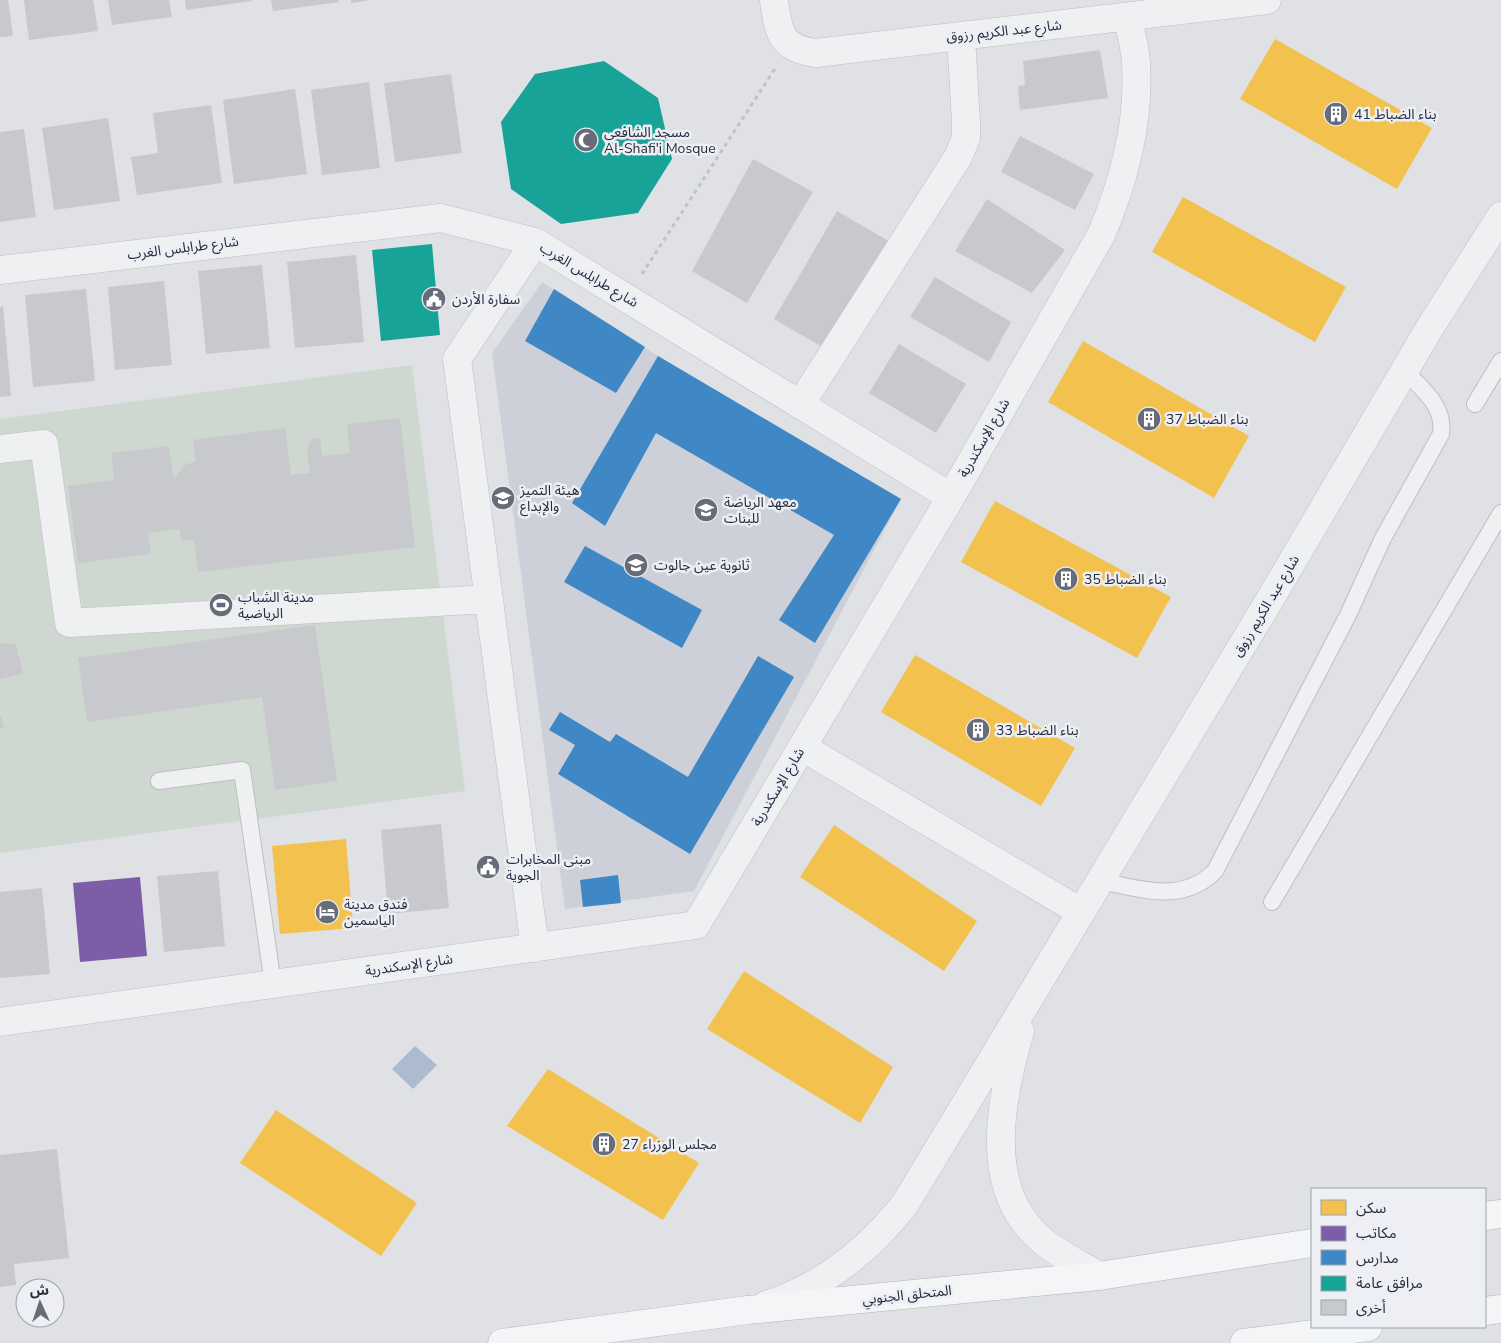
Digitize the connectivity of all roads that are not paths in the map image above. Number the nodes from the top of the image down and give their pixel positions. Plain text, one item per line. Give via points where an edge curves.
1 (774, 0) edge
2 (1268, 0) edge
3 (1128, 18) junction
4 (961, 36) junction
5 (1501, 216) edge
6 (535, 242) junction
7 (0, 270) edge
8 (1501, 361) edge
9 (1405, 371) junction
10 (1475, 404) dead end
11 (800, 405) junction
12 (0, 449) edge
13 (950, 497) junction
14 (1501, 513) edge
15 (489, 600) junction
16 (802, 747) junction
17 (159, 781) dead end
18 (1099, 881) junction
19 (1272, 902) dead end
20 (1081, 912) junction
21 (535, 948) junction
22 (273, 984) junction
23 (1030, 996) junction
24 (0, 1022) edge
25 (1501, 1214) edge
26 (1486, 1216) edge
27 (1311, 1243) edge
28 (1099, 1276) junction
29 (1501, 1309) edge
30 (748, 1310) junction
31 (1486, 1311) edge
32 (1360, 1328) edge
33 (502, 1343) edge
34 (1244, 1343) edge

1 - 4 street, شارع عبد الكريم رزوق via 781,35 790,46 801,51 816,53
2 - 3 street, شارع عبد الكريم رزوق
3 - 4 street, شارع عبد الكريم رزوق
3 - 13 street, شارع الإسكندرية via 1136,62 1136,98 1126,168 1115,202 1101,235
4 - 11 street via 966,138 958,157
5 - 9 street, شارع عبد الكريم رزوق
6 - 7 street, شارع طرابلس الغرب via 441,218
6 - 11 street, شارع طرابلس الغرب
6 - 15 street via 457,359
8 - 10 lane
9 - 18 street, شارع عبد الكريم رزوق
9 - 18 lane via 1438,409 1442,418 1441,434 1383,538 1348,615 1215,871 1194,887 1181,892
11 - 13 street, شارع طرابلس الغرب
12 - 15 street via 44,444 68,623
13 - 16 street, شارع الإسكندرية
14 - 19 lane
15 - 21 street
16 - 20 street
16 - 21 street, شارع الإسكندرية via 696,925
17 - 22 lane via 242,770
18 - 20 street, شارع عبد الكريم رزوق
20 - 23 street, شارع عبد الكريم رزوق
21 - 22 street, شارع الإسكندرية
22 - 24 street, شارع الإسكندرية
23 - 28 street via 1007,1078 1001,1142 1004,1180 1010,1198 1031,1230 1044,1243
23 - 30 street, شارع عبد الكريم رزوق via 905,1204 888,1226 825,1279 792,1295
25 - 26 highway
27 - 28 highway, المتحلق الجنوبي
28 - 30 highway, المتحلق الجنوبي
29 - 31 highway
30 - 33 highway, المتحلق الجنوبي
32 - 34 highway

